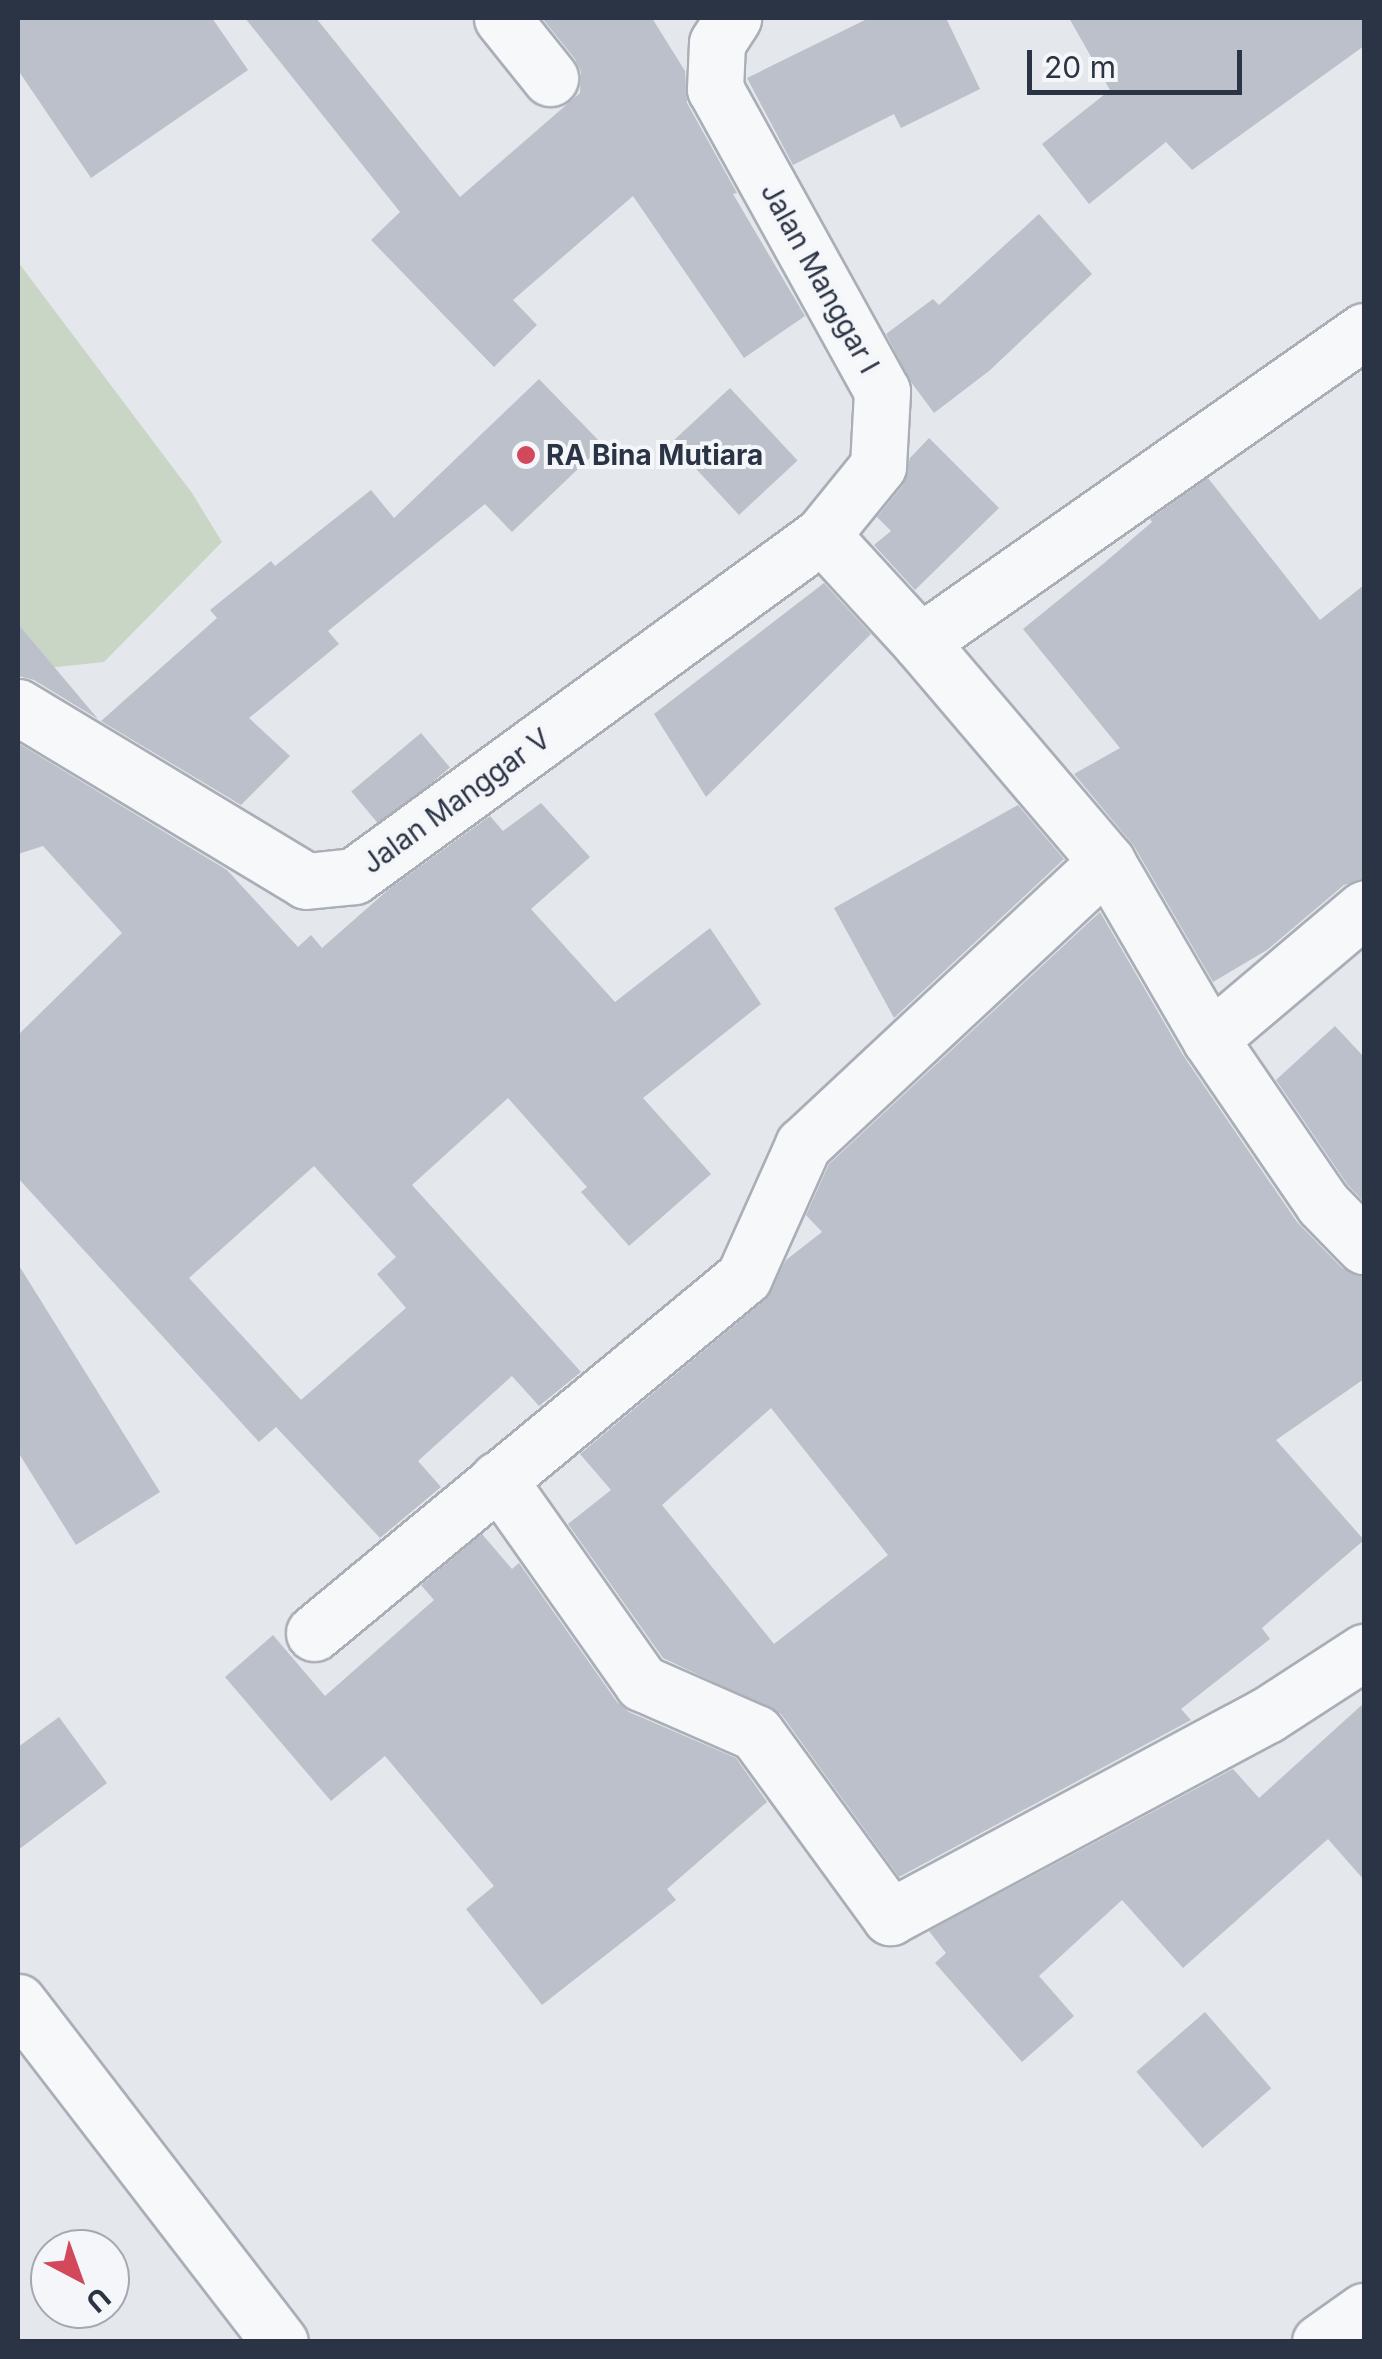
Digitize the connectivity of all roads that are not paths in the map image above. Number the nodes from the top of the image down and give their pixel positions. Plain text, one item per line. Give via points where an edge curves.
1 (502, 18) edge
2 (733, 18) edge
3 (550, 78) dead end
4 (1364, 331) edge
5 (822, 535) junction
6 (920, 642) junction
7 (18, 706) edge
8 (1107, 862) junction
9 (1364, 909) edge
10 (1210, 1039) junction
11 (1364, 1246) edge
12 (498, 1479) junction
13 (314, 1633) dead end
14 (1364, 1652) edge
15 (18, 2002) edge
16 (1364, 2311) edge
17 (280, 2342) edge
18 (1320, 2342) edge

1 - 3 street
2 - 5 street, Jalan Manggar I via 717,43 715,89 882,392 878,466
4 - 6 street
5 - 6 street
5 - 7 street, Jalan Manggar V via 354,876 306,881
6 - 8 street
8 - 10 street
8 - 12 street via 804,1145 744,1276
9 - 10 street
10 - 11 street via 1322,1204
12 - 13 street
12 - 14 street via 642,1683 756,1733 890,1917 1266,1716
15 - 17 street
16 - 18 street

